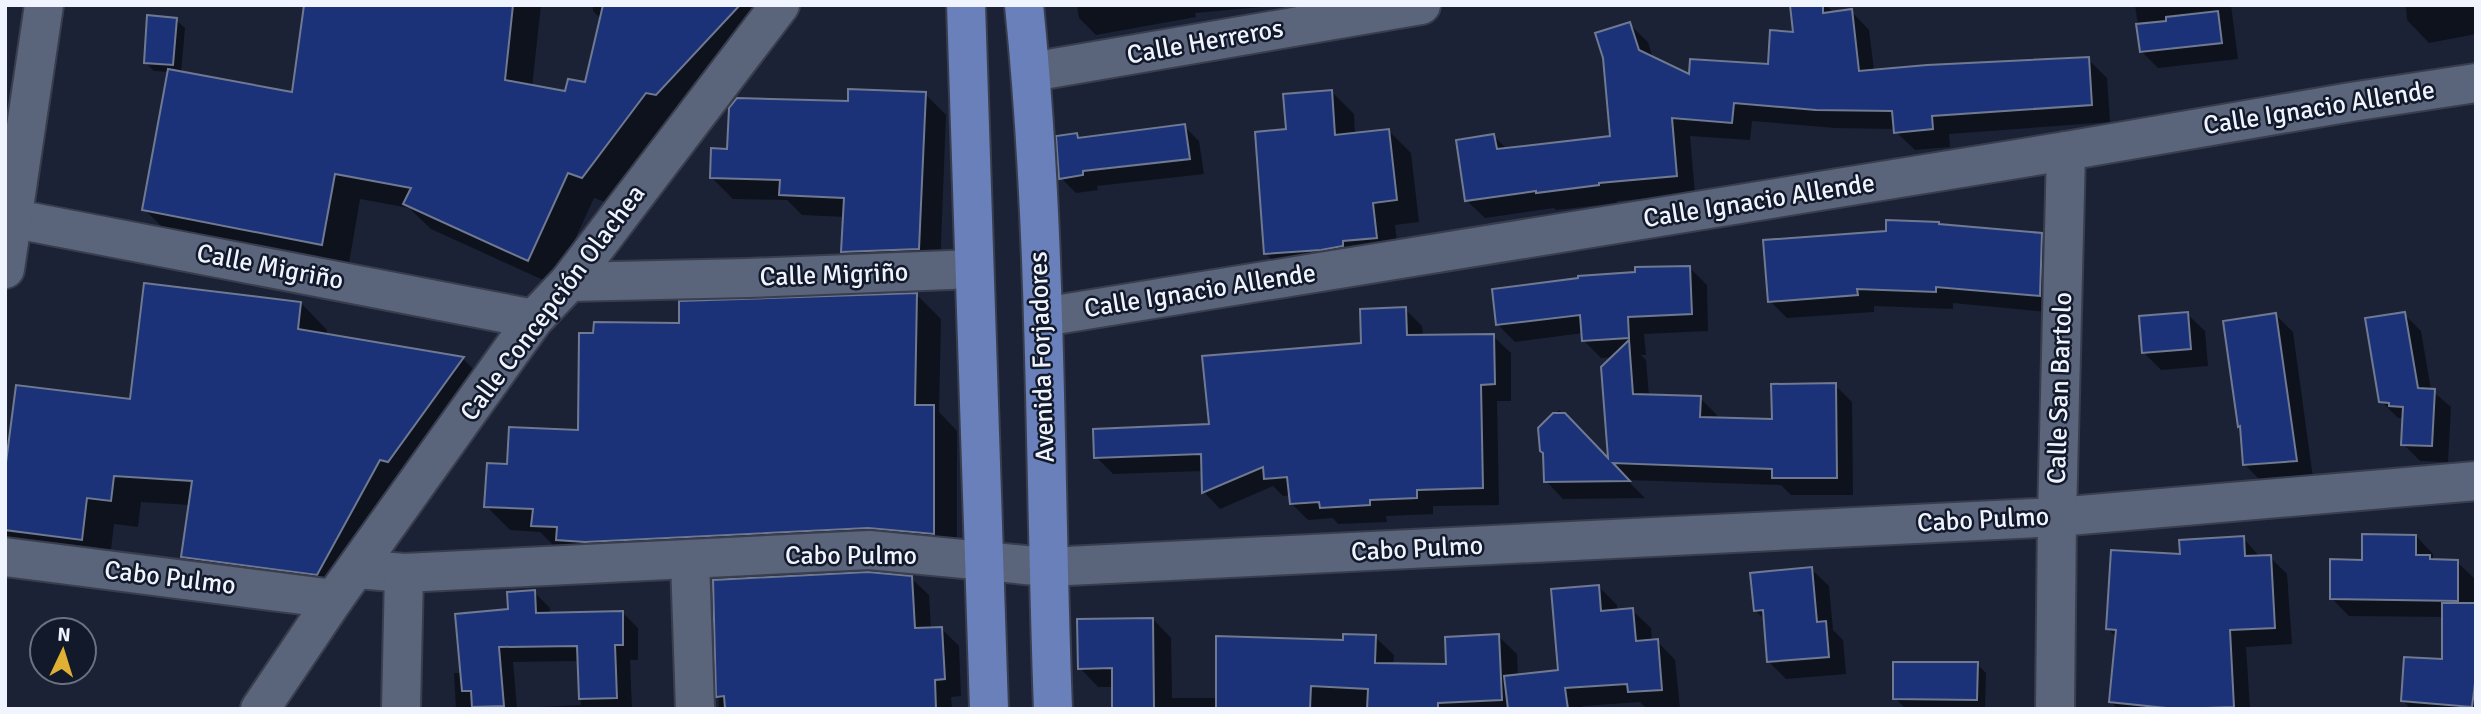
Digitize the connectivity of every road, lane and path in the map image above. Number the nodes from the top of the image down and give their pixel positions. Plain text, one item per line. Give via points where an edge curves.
1 (44, 5) edge
2 (780, 5) edge
3 (966, 5) edge
4 (1024, 5) edge
5 (1421, 5) edge
6 (1031, 72) junction
7 (2476, 83) edge
8 (2066, 151) junction
9 (8, 218) edge
10 (974, 268) junction
11 (5, 269) edge
12 (569, 282) junction
13 (1043, 317) junction
14 (534, 318) junction
15 (2476, 481) edge
16 (2057, 517) junction
17 (5, 557) edge
18 (690, 560) junction
19 (984, 560) junction
20 (1047, 567) junction
21 (357, 569) junction
22 (404, 573) junction
23 (334, 599) junction
24 (261, 709) edge
25 (401, 709) edge
26 (695, 709) edge
27 (989, 709) edge
28 (1053, 709) edge
29 (2055, 709) edge

1 - 9 street
2 - 12 street, Calle Concepción Olachea
3 - 10 main road
4 - 6 main road, Avenida Forjadores
5 - 6 street, Calle Herreros
6 - 13 main road, Avenida Forjadores
7 - 8 street, Calle Ignacio Allende
8 - 13 street, Calle Ignacio Allende
8 - 16 street, Calle San Bartolo
9 - 11 street
9 - 14 street, Calle Migriño
10 - 12 street, Calle Migriño
10 - 19 main road
12 - 14 street, Calle Concepción Olachea
13 - 20 main road, Avenida Forjadores
14 - 21 street, Calle Concepción Olachea
15 - 16 street, Cabo Pulmo
16 - 20 street, Cabo Pulmo
16 - 29 street, Calle San Bartolo
17 - 23 street, Cabo Pulmo
18 - 19 street, Cabo Pulmo via 869,550
18 - 22 street, Cabo Pulmo
18 - 26 street
19 - 20 street, Cabo Pulmo
19 - 27 main road
20 - 28 main road, Avenida Forjadores
21 - 22 street, Cabo Pulmo
21 - 23 street, Calle Concepción Olachea
22 - 25 street
23 - 24 street, Calle Concepción Olachea

